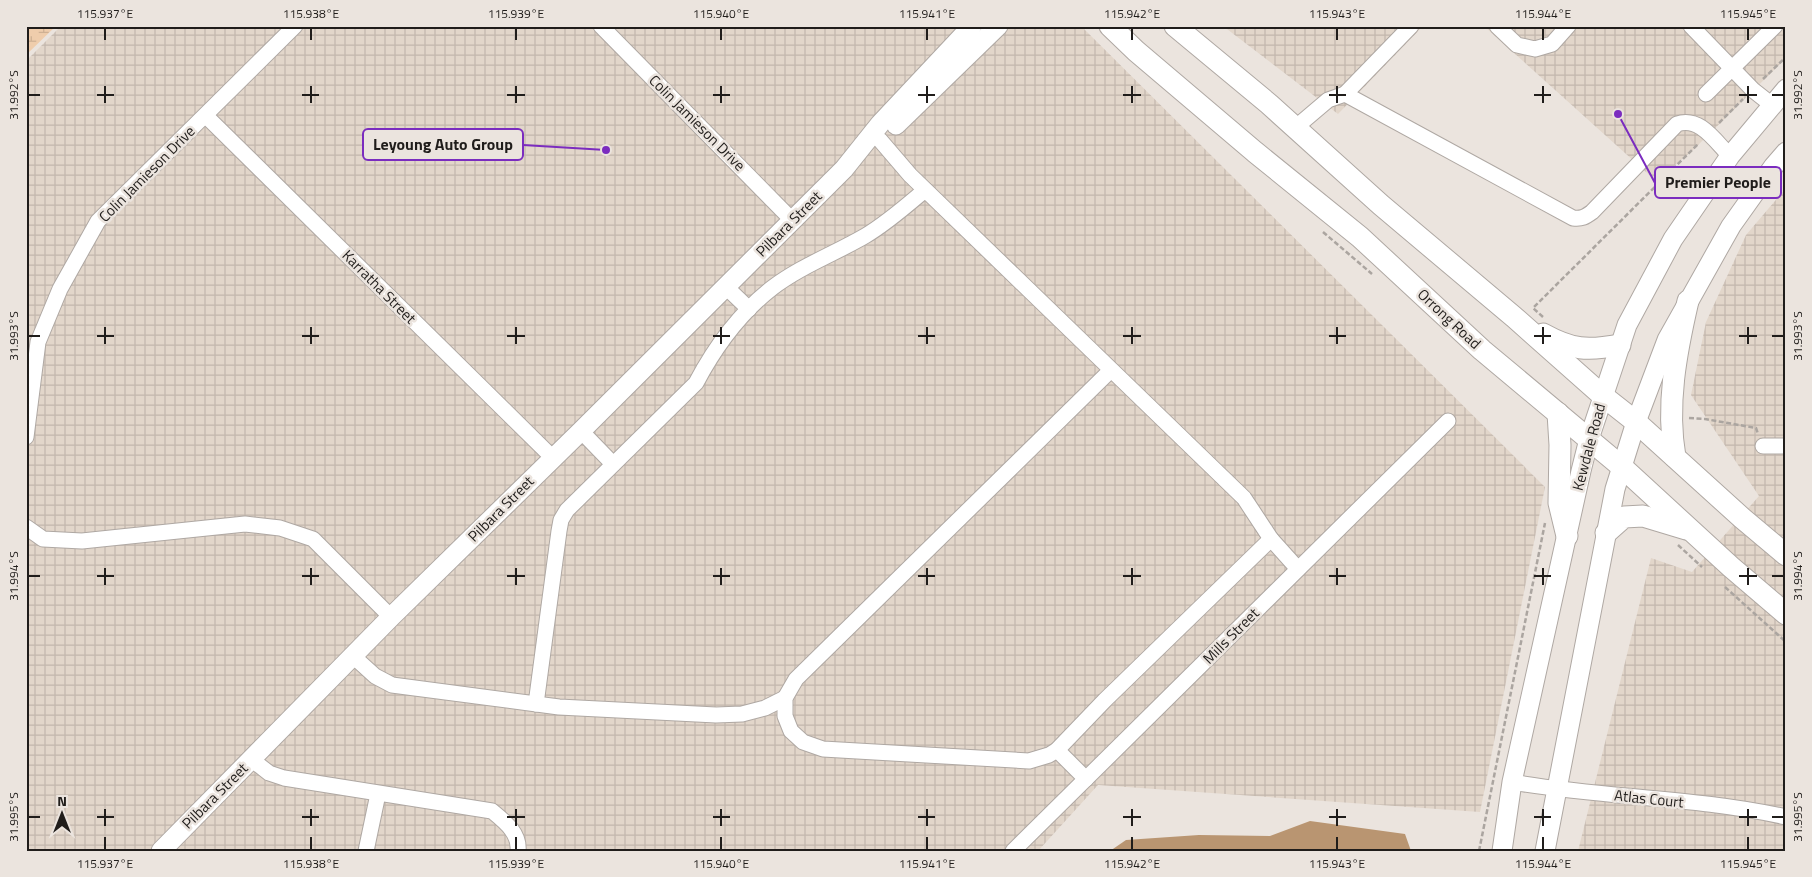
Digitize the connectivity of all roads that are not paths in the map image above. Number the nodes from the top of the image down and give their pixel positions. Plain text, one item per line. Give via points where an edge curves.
1 (295, 26) edge
2 (601, 26) edge
3 (972, 26) edge
4 (998, 26) edge
5 (1110, 26) edge
6 (1175, 26) edge
7 (1411, 26) edge
8 (1497, 26) edge
9 (1568, 26) edge
10 (1691, 26) edge
11 (1774, 26) edge
12 (1732, 69) junction
13 (1786, 89) edge
14 (1345, 94) junction
15 (1706, 94) dead end
16 (1772, 105) junction
17 (206, 116) junction
18 (1295, 128) junction
19 (880, 140) junction
20 (1786, 152) edge
21 (1730, 156) junction
22 (844, 169) junction
23 (926, 190) junction
24 (793, 221) junction
25 (726, 287) junction
26 (1688, 301) junction
27 (750, 308) junction
28 (1514, 318) junction
29 (1620, 345) junction
30 (1111, 370) junction
31 (1603, 396) junction
32 (1558, 413) junction
33 (1448, 421) dead end
34 (1636, 422) junction
35 (581, 431) junction
36 (26, 437) edge
37 (1589, 439) junction
38 (1763, 446) road end
39 (1786, 446) edge
40 (553, 458) junction
41 (1675, 458) junction
42 (613, 464) junction
43 (1622, 467) junction
44 (26, 527) edge
45 (1606, 533) junction
46 (1567, 536) junction
47 (1684, 538) junction
48 (1271, 539) junction
49 (1786, 555) edge
50 (1298, 569) junction
51 (1786, 614) edge
52 (391, 618) junction
53 (353, 656) junction
54 (785, 698) junction
55 (536, 704) junction
56 (1057, 750) junction
57 (251, 759) junction
58 (1086, 779) junction
59 (1512, 782) junction
60 (1556, 790) junction
61 (378, 794) junction
62 (1786, 817) edge
63 (165, 849) edge
64 (366, 851) edge
65 (518, 851) edge
66 (1013, 851) edge
67 (1502, 851) edge
68 (1545, 851) edge

1 - 17 street, Colin Jamieson Drive
2 - 24 street, Colin Jamieson Drive
3 - 22 main road, Pilbara Street via 880,124
4 - 19 main road, Pilbara Street
5 - 32 highway, Orrong Road via 1143,58 1360,237 1482,350
6 - 18 highway
7 - 14 street
8 - 9 street via 1517,45 1535,49 1552,44
10 - 12 street
11 - 12 street
12 - 15 street
12 - 16 street
13 - 16 main road, Kewdale Road
14 - 18 street via 1328,100
14 - 21 street via 1578,219 1592,212 1677,124 1686,121 1696,123
16 - 21 main road, Kewdale Road
17 - 36 street, Colin Jamieson Drive via 98,221 60,289 38,342
17 - 40 street, Karratha Street
18 - 28 highway
19 - 22 main road, Pilbara Street
19 - 23 street
20 - 26 main road via 1731,226
21 - 29 main road, Kewdale Road via 1673,239 1627,325
22 - 24 main road, Pilbara Street
23 - 27 street via 882,225 791,275
23 - 30 street
24 - 25 main road, Pilbara Street
25 - 27 street
25 - 35 main road, Pilbara Street
26 - 34 main road via 1667,340
26 - 41 highway via 1677,348 1670,418
27 - 42 street via 720,344 696,382
28 - 29 highway via 1576,348
28 - 31 highway
29 - 31 main road, Kewdale Road
30 - 48 street via 1244,498
30 - 54 street via 796,679
31 - 34 highway
31 - 37 main road, Kewdale Road
32 - 37 highway, Orrong Road
32 - 46 highway via 1559,503
33 - 50 street, Mills Street
34 - 41 highway
34 - 43 main road
35 - 40 main road, Pilbara Street
35 - 42 street
37 - 43 highway, Orrong Road
37 - 46 main road, Kewdale Road
38 - 39 street
40 - 52 main road, Pilbara Street
41 - 49 highway
42 - 55 street via 561,520
43 - 45 main road
43 - 47 highway, Orrong Road
44 - 52 street via 42,539 82,541 245,524 280,528 313,539
45 - 47 highway via 1624,518 1643,516
45 - 60 main road
46 - 59 main road, Kewdale Road
47 - 51 highway, Orrong Road
48 - 50 street
48 - 56 street via 1104,700
50 - 58 street, Mills Street
52 - 53 main road, Pilbara Street
53 - 55 street via 375,676 392,685
53 - 57 main road, Pilbara Street
54 - 55 street via 742,714 716,715
54 - 56 street via 785,716 791,731 804,742 823,750 1029,761
56 - 58 street
57 - 61 street via 269,773 284,778
57 - 63 main road, Pilbara Street
58 - 66 street, Mills Street
59 - 60 street, Atlas Court
59 - 67 main road, Kewdale Road
60 - 62 street, Atlas Court via 1742,808
60 - 68 main road
61 - 64 street
61 - 65 street via 492,811 513,831

